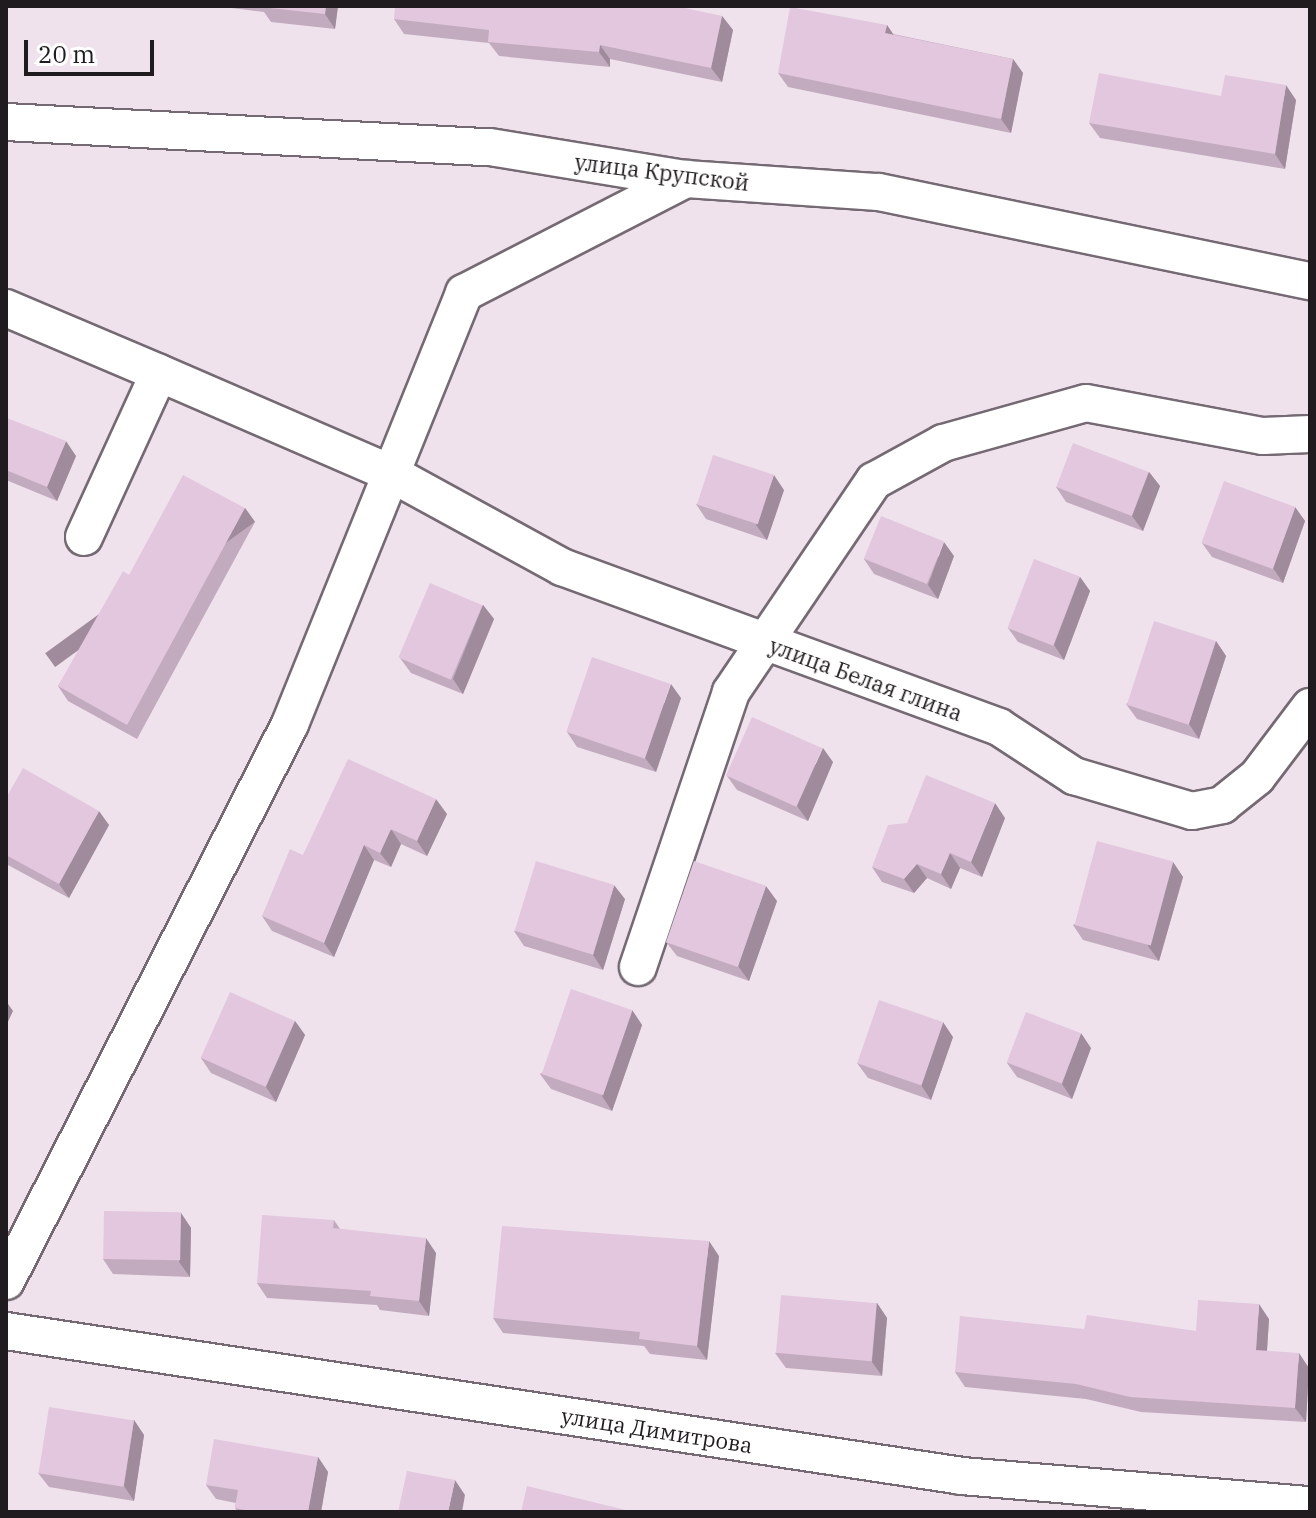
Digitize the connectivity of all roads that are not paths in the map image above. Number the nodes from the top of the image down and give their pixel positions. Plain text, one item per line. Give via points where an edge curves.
1 (6, 122) edge
2 (686, 179) junction
3 (1310, 281) edge
4 (6, 308) edge
5 (159, 373) junction
6 (1310, 434) edge
7 (392, 474) junction
8 (84, 537) dead end
9 (763, 641) junction
10 (1310, 707) edge
11 (638, 967) dead end
12 (6, 1281) edge
13 (6, 1331) edge
14 (1310, 1505) edge

1 - 2 street, улица Крупской via 490,147
2 - 3 street, улица Крупской via 879,192
2 - 7 street via 464,293
4 - 5 street, улица Белая глина
5 - 7 street, улица Белая глина
5 - 8 street
6 - 9 street via 1263,436 1086,403 943,443 874,481
7 - 9 street, улица Белая глина via 562,567
7 - 12 street via 290,724
9 - 10 street, улица Белая глина via 999,727 1074,776 1192,811 1222,805 1257,777
9 - 11 street via 731,692
13 - 14 street, улица Димитрова via 962,1476

